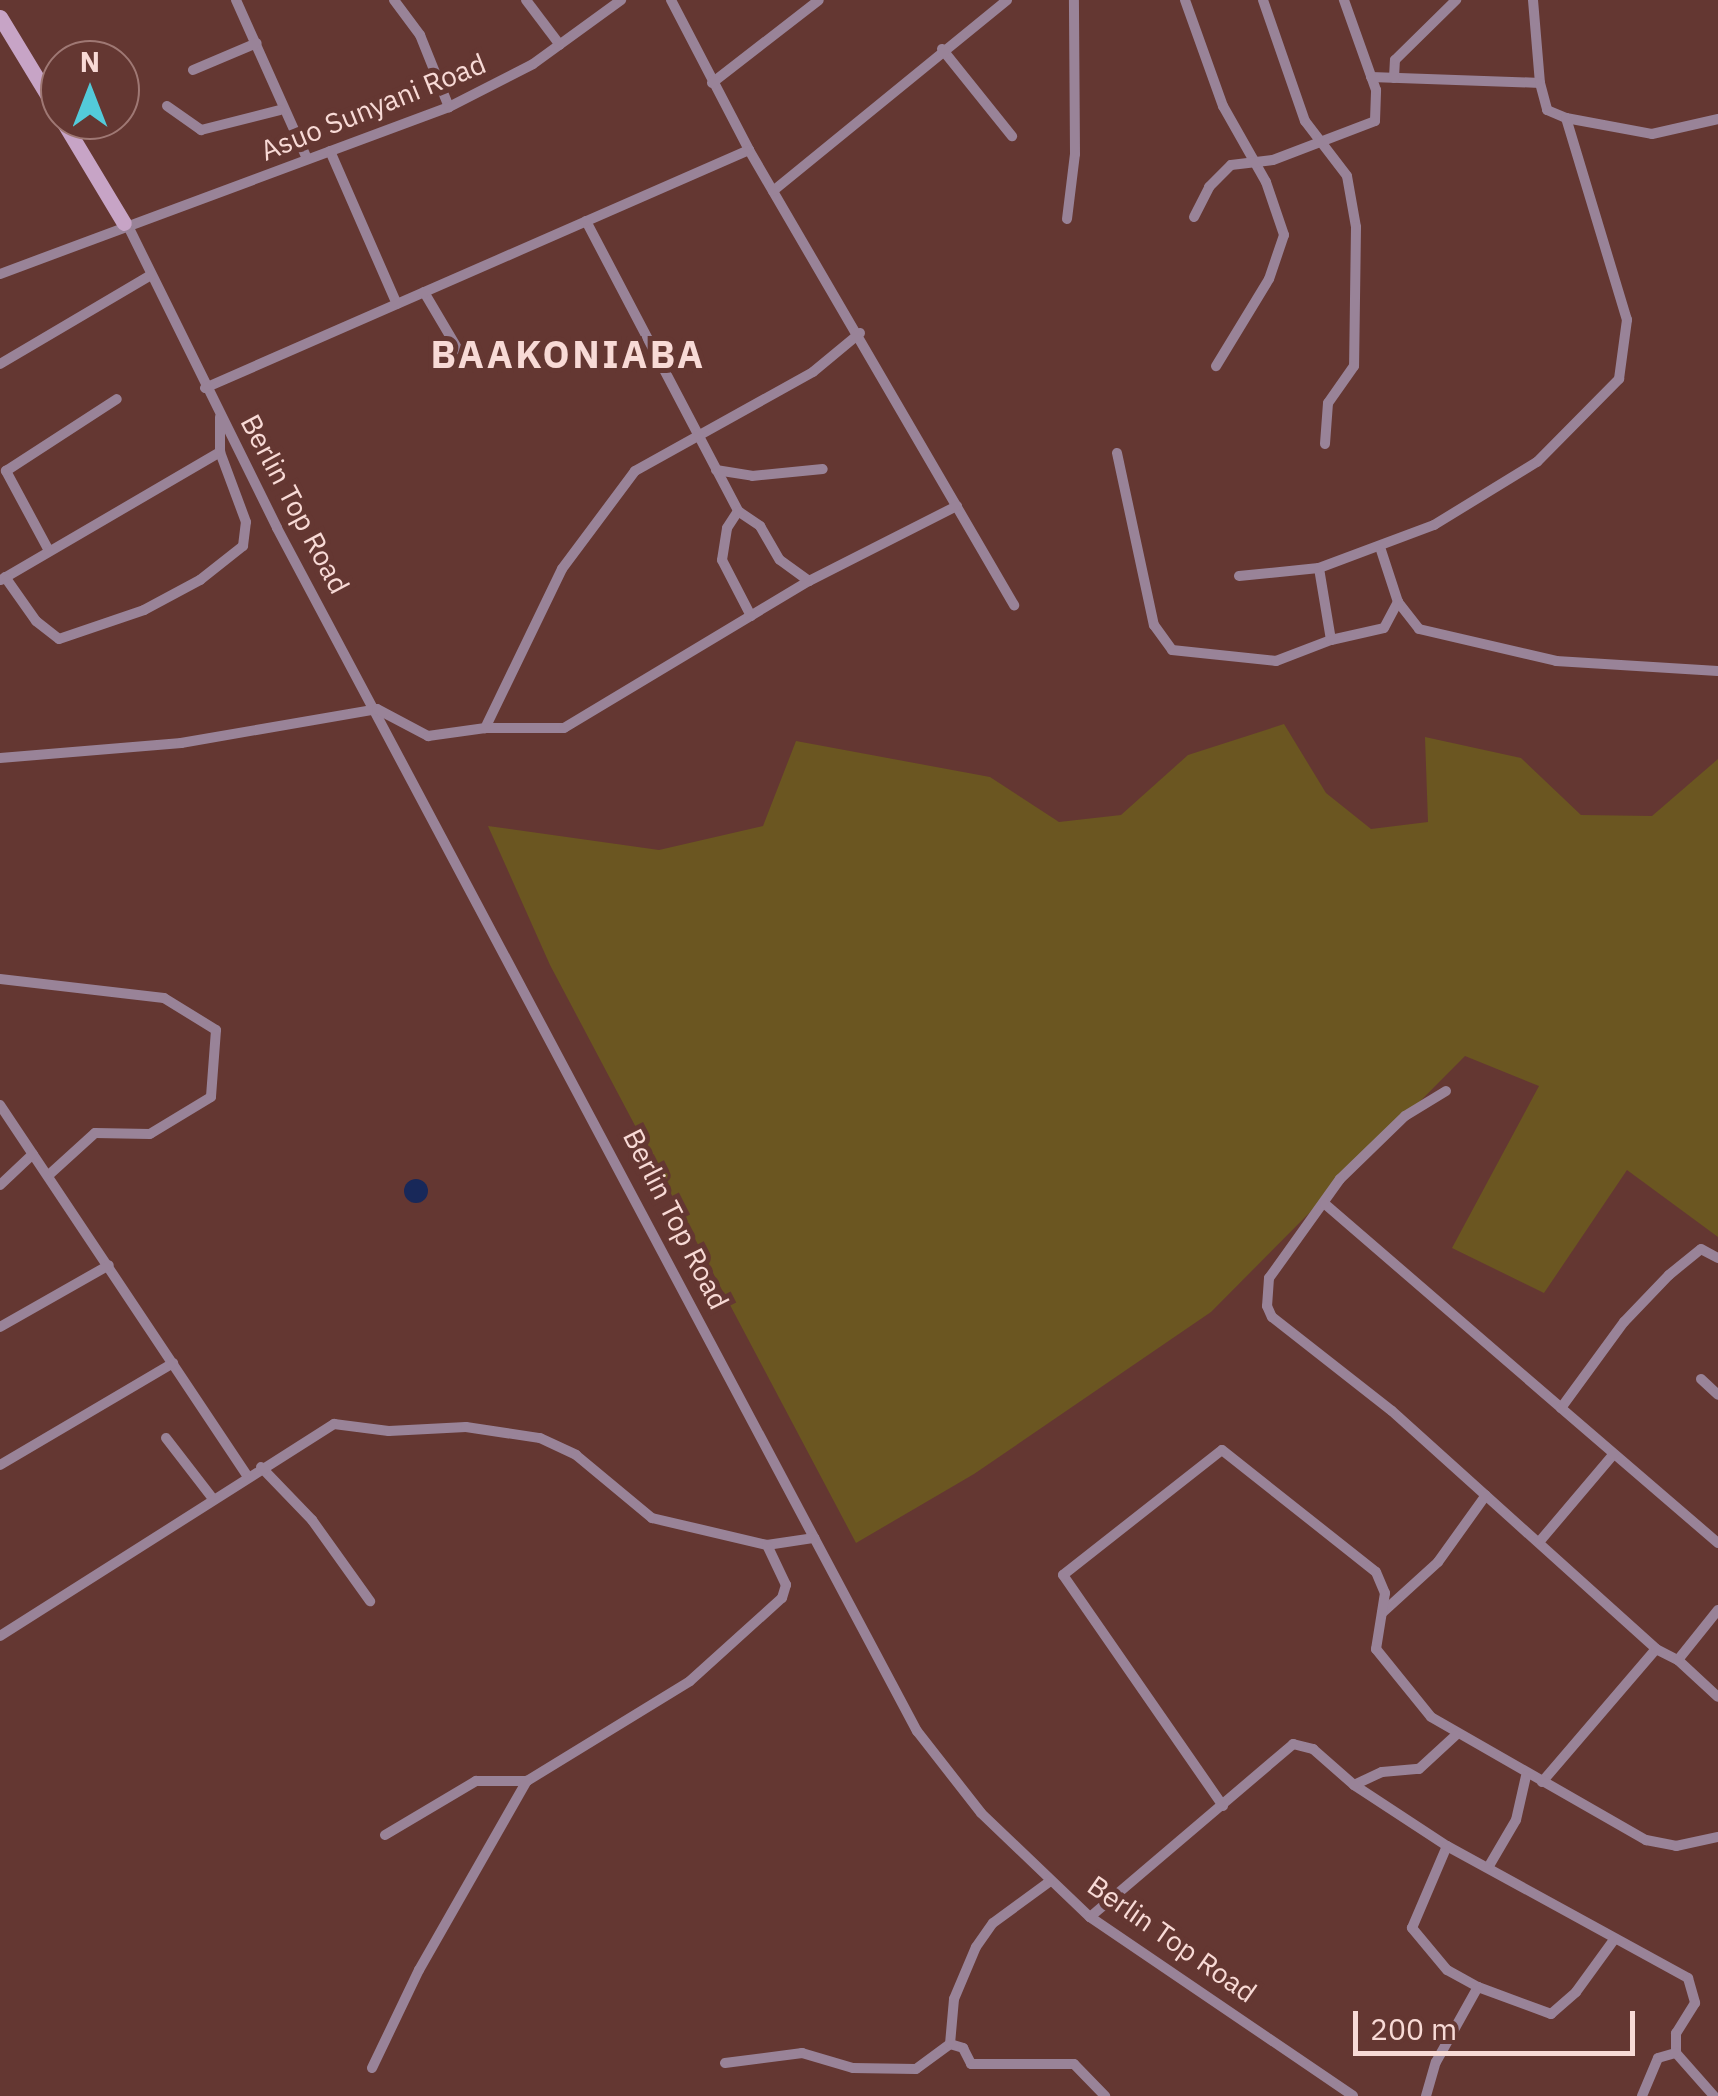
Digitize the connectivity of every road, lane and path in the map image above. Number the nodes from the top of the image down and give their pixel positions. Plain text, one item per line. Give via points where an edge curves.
1 (236, 0) edge
2 (394, 0) edge
3 (526, 0) edge
4 (621, 0) edge
5 (671, 0) edge
6 (820, 0) edge
7 (1007, 0) edge
8 (1074, 0) edge
9 (1184, 0) edge
10 (1263, 0) edge
11 (1344, 0) edge
12 (1456, 0) edge
13 (1533, 0) edge
14 (0, 17) edge
15 (257, 44) junction
16 (560, 45) junction
17 (942, 49) junction
18 (192, 70) dead end
19 (1371, 78) junction
20 (1394, 78) junction
21 (40, 83) edge
22 (712, 83) junction
23 (1540, 83) junction
24 (167, 106) dead end
25 (449, 107) junction
26 (280, 110) junction
27 (1566, 118) junction
28 (1718, 119) edge
29 (1012, 136) dead end
30 (74, 140) edge
31 (1321, 141) junction
32 (749, 150) junction
33 (330, 151) junction
34 (308, 159) junction
35 (1248, 160) junction
36 (773, 191) junction
37 (1194, 217) dead end
38 (1067, 219) dead end
39 (586, 221) junction
40 (125, 223) junction
41 (0, 274) edge
42 (151, 276) junction
43 (424, 292) junction
44 (397, 304) junction
45 (860, 334) junction
46 (463, 358) dead end
47 (0, 364) edge
48 (1216, 366) dead end
49 (204, 388) junction
50 (117, 399) dead end
51 (220, 416) junction
52 (694, 435) junction
53 (1325, 444) dead end
54 (220, 452) junction
55 (1118, 454) dead end
56 (823, 469) dead end
57 (716, 470) junction
58 (957, 506) junction
59 (738, 511) junction
60 (1380, 547) junction
61 (48, 549) junction
62 (1320, 568) junction
63 (1239, 576) dead end
64 (3, 579) edge
65 (809, 581) junction
66 (1398, 602) junction
67 (1014, 606) dead end
68 (751, 616) junction
69 (1331, 640) junction
70 (1718, 671) edge
71 (377, 709) junction
72 (486, 728) junction
73 (0, 758) edge
74 (0, 980) edge
75 (1446, 1091) dead end
76 (0, 1105) edge
77 (33, 1154) junction
78 (50, 1174) junction
79 (0, 1185) edge
80 (1325, 1204) junction
81 (1718, 1258) edge
82 (109, 1265) junction
83 (0, 1327) edge
84 (173, 1363) junction
85 (1701, 1379) dead end
86 (1718, 1395) edge
87 (1561, 1408) junction
88 (166, 1438) dead end
89 (1614, 1456) junction
90 (0, 1465) edge
91 (261, 1467) junction
92 (248, 1475) junction
93 (1486, 1495) junction
94 (214, 1500) junction
95 (814, 1538) junction
96 (1540, 1541) junction
97 (1718, 1543) edge
98 (768, 1545) junction
99 (370, 1601) dead end
100 (1718, 1610) edge
101 (1382, 1614) junction
102 (0, 1636) edge
103 (1656, 1648) junction
104 (1678, 1660) junction
105 (1718, 1697) edge
106 (1456, 1735) junction
107 (1526, 1776) junction
108 (527, 1781) junction
109 (1542, 1782) junction
110 (1354, 1785) junction
111 (1223, 1806) junction
112 (385, 1836) dead end
113 (1718, 1837) edge
114 (1447, 1846) junction
115 (1489, 1866) junction
116 (1049, 1882) junction
117 (1090, 1917) junction
118 (1613, 1941) junction
119 (1478, 1987) junction
120 (950, 2044) junction
121 (1676, 2053) junction
122 (724, 2063) dead end
123 (372, 2068) dead end
124 (1105, 2096) edge
125 (1353, 2096) edge
126 (1426, 2096) edge
127 (1642, 2096) edge
128 (1714, 2096) edge

1 - 15 street
2 - 25 street via 420,35
3 - 16 street
4 - 16 street, Asuo Sunyani Road
5 - 22 street
6 - 22 street
7 - 17 street
8 - 38 street via 1075,154
9 - 35 street
10 - 31 street via 1305,121
11 - 19 street
12 - 20 street via 1395,60
13 - 23 street
14 - 21 street, Berlin Top Road
15 - 18 street
15 - 26 street
16 - 25 street, Asuo Sunyani Road
17 - 29 street
17 - 36 street
19 - 20 street
19 - 31 street via 1379,104 1375,121
20 - 23 street
22 - 32 street
23 - 27 street via 1548,110
24 - 26 street via 202,130
25 - 33 street, Asuo Sunyani Road
26 - 34 street
27 - 28 street via 1666,135
27 - 60 street via 1626,320 1619,378 1536,462 1434,525
30 - 40 street, Berlin Top Road
31 - 35 street via 1273,160
31 - 53 street via 1348,176 1357,248 1354,366 1328,404
32 - 36 street
32 - 39 street
33 - 34 street, Asuo Sunyani Road
33 - 44 street
34 - 40 street, Asuo Sunyani Road
35 - 37 street via 1218,177
35 - 48 street via 1278,210 1283,250
36 - 45 street
39 - 43 street
39 - 52 street
40 - 41 street, Asuo Sunyani Road
40 - 42 street, Berlin Top Road
42 - 47 street
42 - 49 street, Berlin Top Road
43 - 44 street
43 - 46 street
44 - 49 street
45 - 52 street via 813,372
45 - 58 street
49 - 51 street, Berlin Top Road
50 - 61 street via 6,471
51 - 54 street
51 - 71 street, Berlin Top Road
52 - 57 street
52 - 72 street via 634,471 594,518 562,569
54 - 61 street
54 - 64 street via 246,522 243,546 200,580 108,625 59,639
55 - 69 street via 1154,625 1172,650 1276,661
56 - 57 street via 752,476
57 - 59 street
58 - 65 street
58 - 67 street
59 - 65 street via 760,526 780,560
59 - 68 street via 727,528 722,560
60 - 62 street
60 - 66 street
61 - 64 street
62 - 63 street
62 - 69 street
65 - 68 street
66 - 69 street via 1384,628
66 - 70 street via 1419,629 1556,661
68 - 72 street via 564,728
71 - 72 street via 428,736
71 - 73 street via 181,743
71 - 95 street, Berlin Top Road
74 - 78 street via 164,998 216,1030 210,1097 150,1134 95,1133
75 - 80 street via 1404,1116 1340,1178
76 - 77 street
77 - 78 street
77 - 79 street
78 - 82 street
80 - 87 street
80 - 93 street via 1268,1278 1272,1317
81 - 87 street via 1701,1249 1669,1275 1624,1322
82 - 83 street
82 - 84 street
84 - 90 street
84 - 92 street
85 - 86 street
87 - 89 street
88 - 94 street
89 - 96 street
89 - 97 street
91 - 92 street
91 - 98 street via 334,1424 389,1431 504,1430 576,1454 652,1518
91 - 99 street via 312,1520
92 - 94 street
93 - 96 street
93 - 101 street via 1438,1562
94 - 102 street
95 - 98 street
95 - 116 street, Berlin Top Road via 918,1731 981,1813
96 - 103 street
98 - 108 street via 786,1585 778,1603 690,1681
100 - 104 street
101 - 106 street via 1374,1640 1382,1659
101 - 111 street via 1384,1586 1376,1572 1222,1450 1064,1572 1066,1586
103 - 104 street
103 - 109 street
104 - 105 street
106 - 107 street
106 - 110 street via 1419,1769 1382,1772
107 - 109 street
107 - 115 street via 1516,1820
108 - 112 street via 476,1781
108 - 123 street via 419,1970
109 - 113 street via 1646,1840 1676,1846
110 - 111 street via 1313,1749 1293,1744
110 - 114 street
111 - 117 street
114 - 115 street
114 - 119 street via 1412,1928 1447,1970
115 - 118 street
116 - 117 street, Berlin Top Road
116 - 120 street via 993,1923 976,1946 954,1999
117 - 125 street, Berlin Top Road
118 - 119 street via 1576,1992 1550,2014
118 - 121 street via 1688,1978 1694,1988 1694,2003 1676,2033
119 - 126 street via 1436,2062
120 - 122 street via 916,2069 854,2068 802,2053
120 - 124 street via 964,2048 971,2064 1074,2064
121 - 127 street via 1658,2058
121 - 128 street

